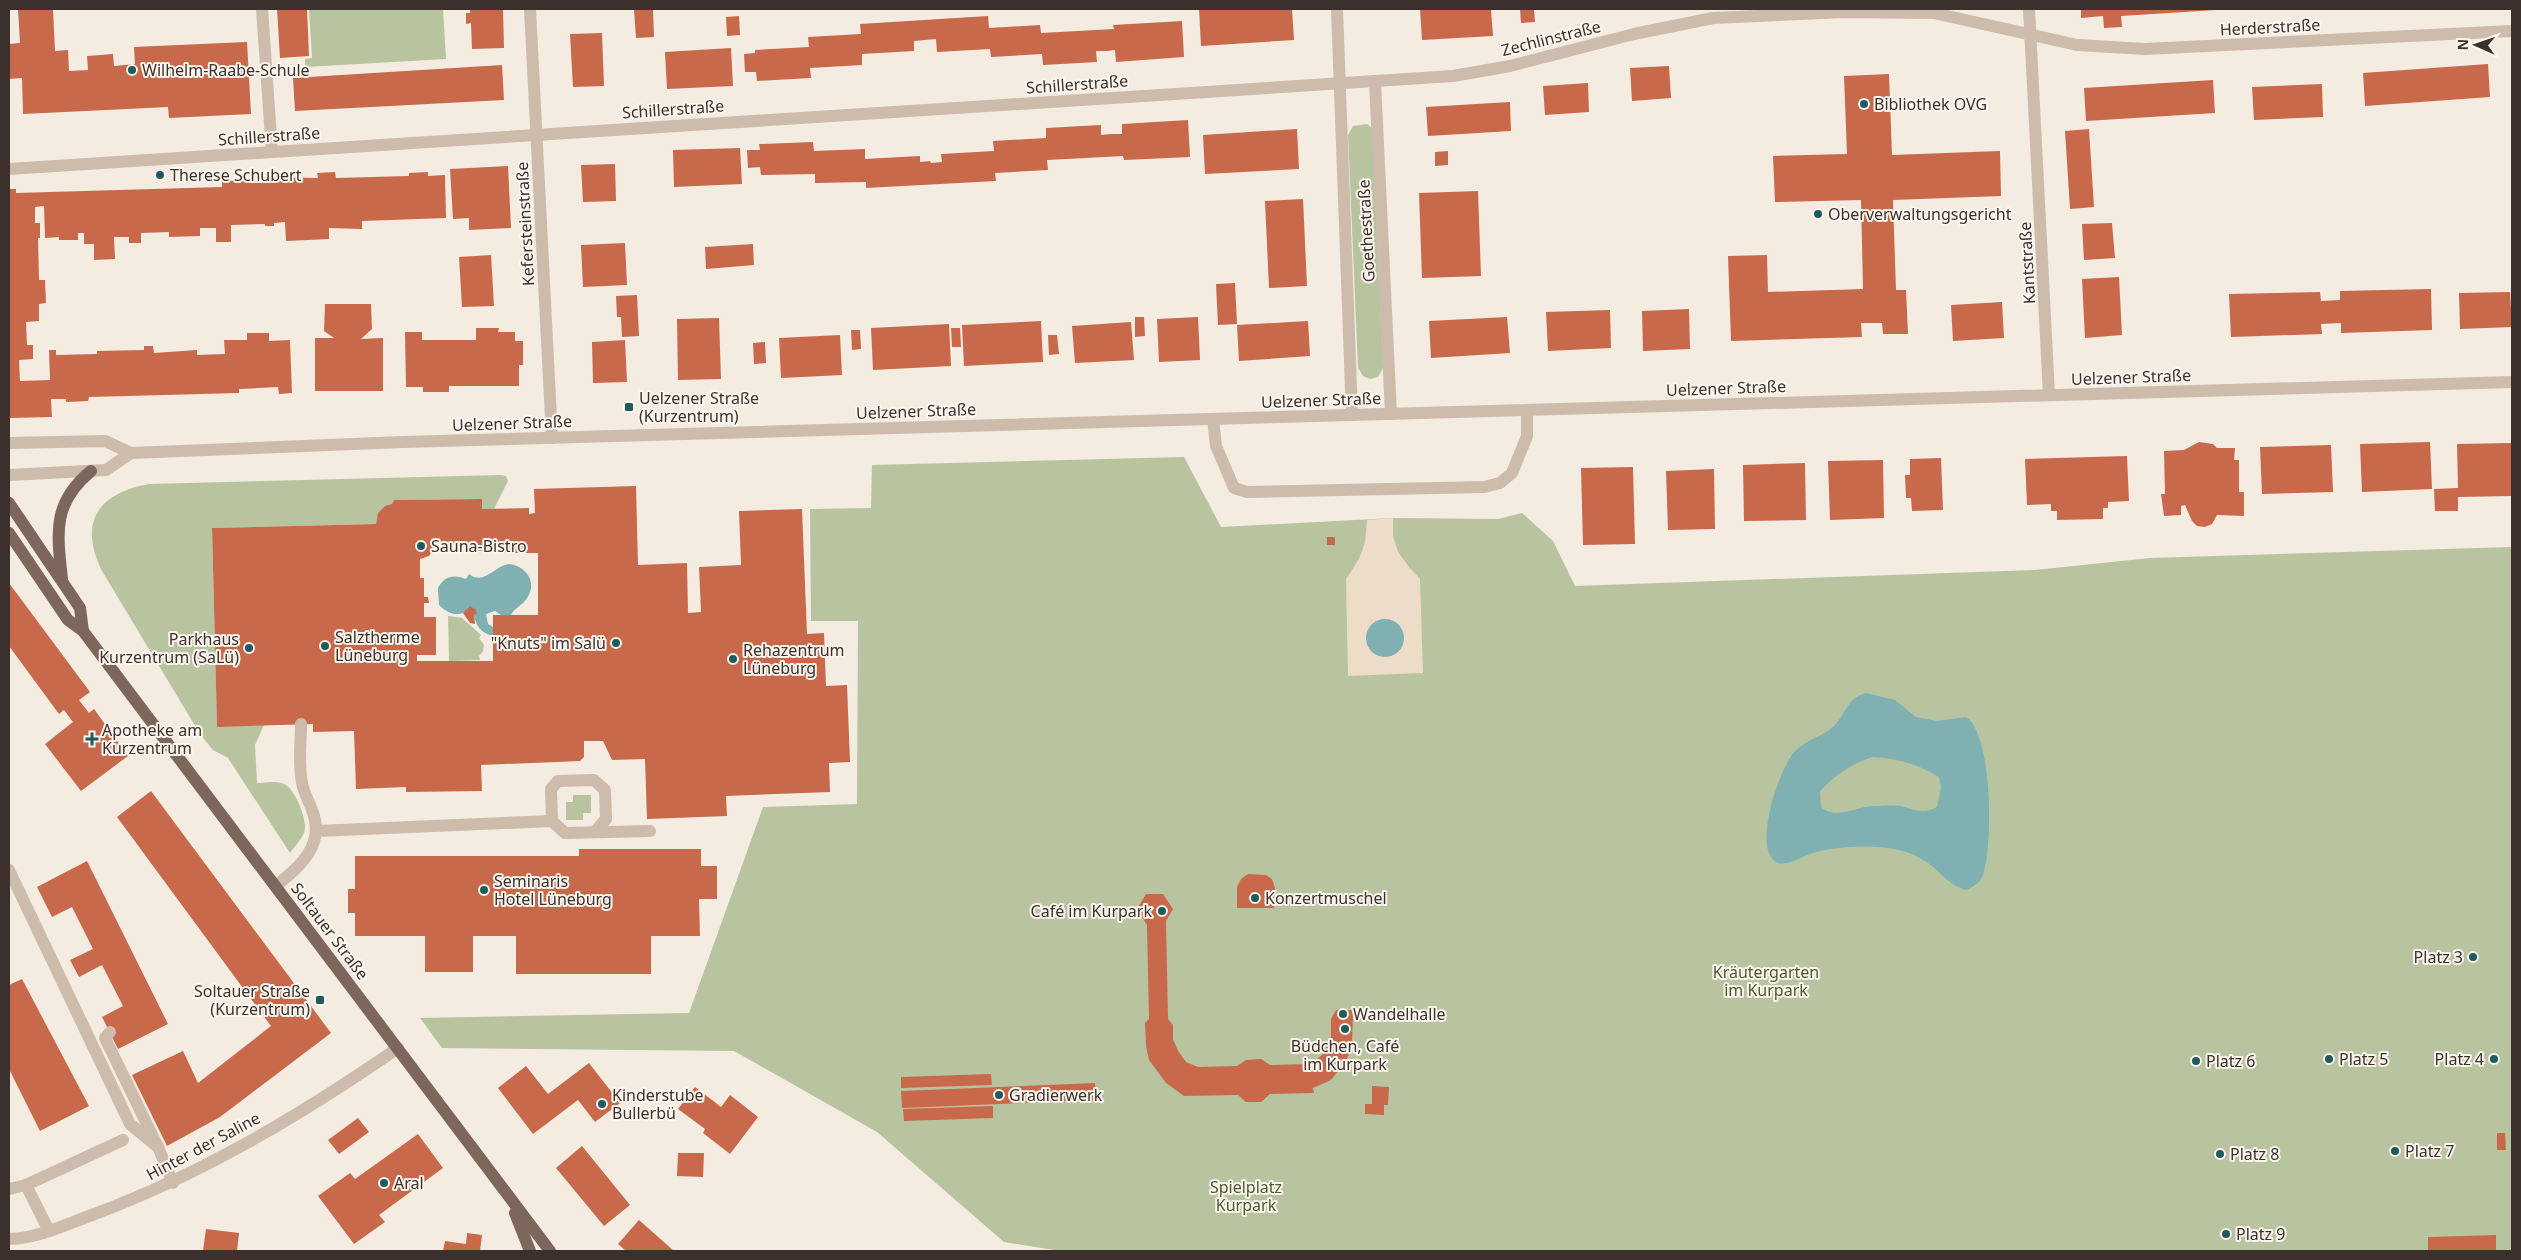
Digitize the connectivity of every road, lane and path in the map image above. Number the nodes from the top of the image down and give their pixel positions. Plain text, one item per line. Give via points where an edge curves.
1 (262, 9) edge
2 (530, 9) edge
3 (1337, 9) edge
4 (2029, 9) edge
5 (2512, 31) edge
6 (2030, 34) junction
7 (1375, 82) junction
8 (1339, 84) junction
9 (536, 134) junction
10 (272, 152) junction
11 (9, 169) edge
12 (2512, 382) edge
13 (2049, 395) junction
14 (1527, 410) junction
15 (1390, 414) junction
16 (1352, 415) junction
17 (1213, 419) junction
18 (552, 438) junction
19 (9, 444) edge
20 (131, 453) junction
21 (91, 471) junction
22 (9, 475) edge
23 (9, 503) edge
24 (9, 533) edge
25 (62, 581) junction
26 (83, 631) junction
27 (301, 724) dead end
28 (552, 821) junction
29 (317, 831) junction
30 (650, 831) dead end
31 (595, 832) junction
32 (9, 870) edge
33 (276, 886) junction
34 (110, 1032) dead end
35 (398, 1048) junction
36 (123, 1140) dead end
37 (158, 1146) junction
38 (172, 1183) junction
39 (26, 1185) junction
40 (9, 1189) edge
41 (508, 1195) junction
42 (49, 1231) junction
43 (9, 1239) edge
44 (530, 1251) edge
45 (550, 1251) edge

1 - 10 street
2 - 9 street, Kefersteinstraße
3 - 8 street, Goethestraße
4 - 6 street, Kantstraße
5 - 6 street, Herderstraße via 2145,49 2077,45
6 - 7 street, Zechlinstraße via 1934,13 1844,12 1713,18 1634,34 1510,66 1453,76
6 - 13 street, Kantstraße
7 - 8 street
7 - 15 street, Goethestraße
8 - 9 street, Schillerstraße
8 - 16 street, Goethestraße
9 - 10 street, Schillerstraße
9 - 18 street, Kefersteinstraße
10 - 11 street, Schillerstraße
12 - 13 street, Uelzener Straße
13 - 14 street, Uelzener Straße
14 - 15 street, Uelzener Straße
14 - 17 street via 1527,436 1512,473 1500,483 1484,487 1247,492 1234,488 1216,446
15 - 16 street, Uelzener Straße
16 - 17 street, Uelzener Straße
17 - 18 street, Uelzener Straße
18 - 20 street, Uelzener Straße
19 - 20 street, Uelzener Straße via 105,441
20 - 21 street via 106,470
21 - 22 street
21 - 25 main road via 70,491 59,516
23 - 25 main road, Soltauer Straße
24 - 26 main road, Soltauer Straße via 68,620
25 - 26 main road, Soltauer Straße via 80,608
26 - 33 main road, Soltauer Straße
27 - 29 street via 301,781
28 - 29 street
28 - 31 street via 565,833
28 - 31 street via 551,789 558,781 594,780 605,790 606,819
29 - 33 street via 309,856
30 - 31 street
32 - 37 street via 130,1124
33 - 35 main road, Soltauer Straße
34 - 37 street via 105,1038
35 - 38 street, Hinter der Saline via 239,1148
35 - 41 main road, Soltauer Straße
36 - 39 street
37 - 38 street
38 - 42 street, Hinter der Saline
39 - 40 street
39 - 42 street
41 - 44 main road
41 - 45 main road, Soltauer Straße
42 - 43 street, Hinter der Saline via 25,1239

